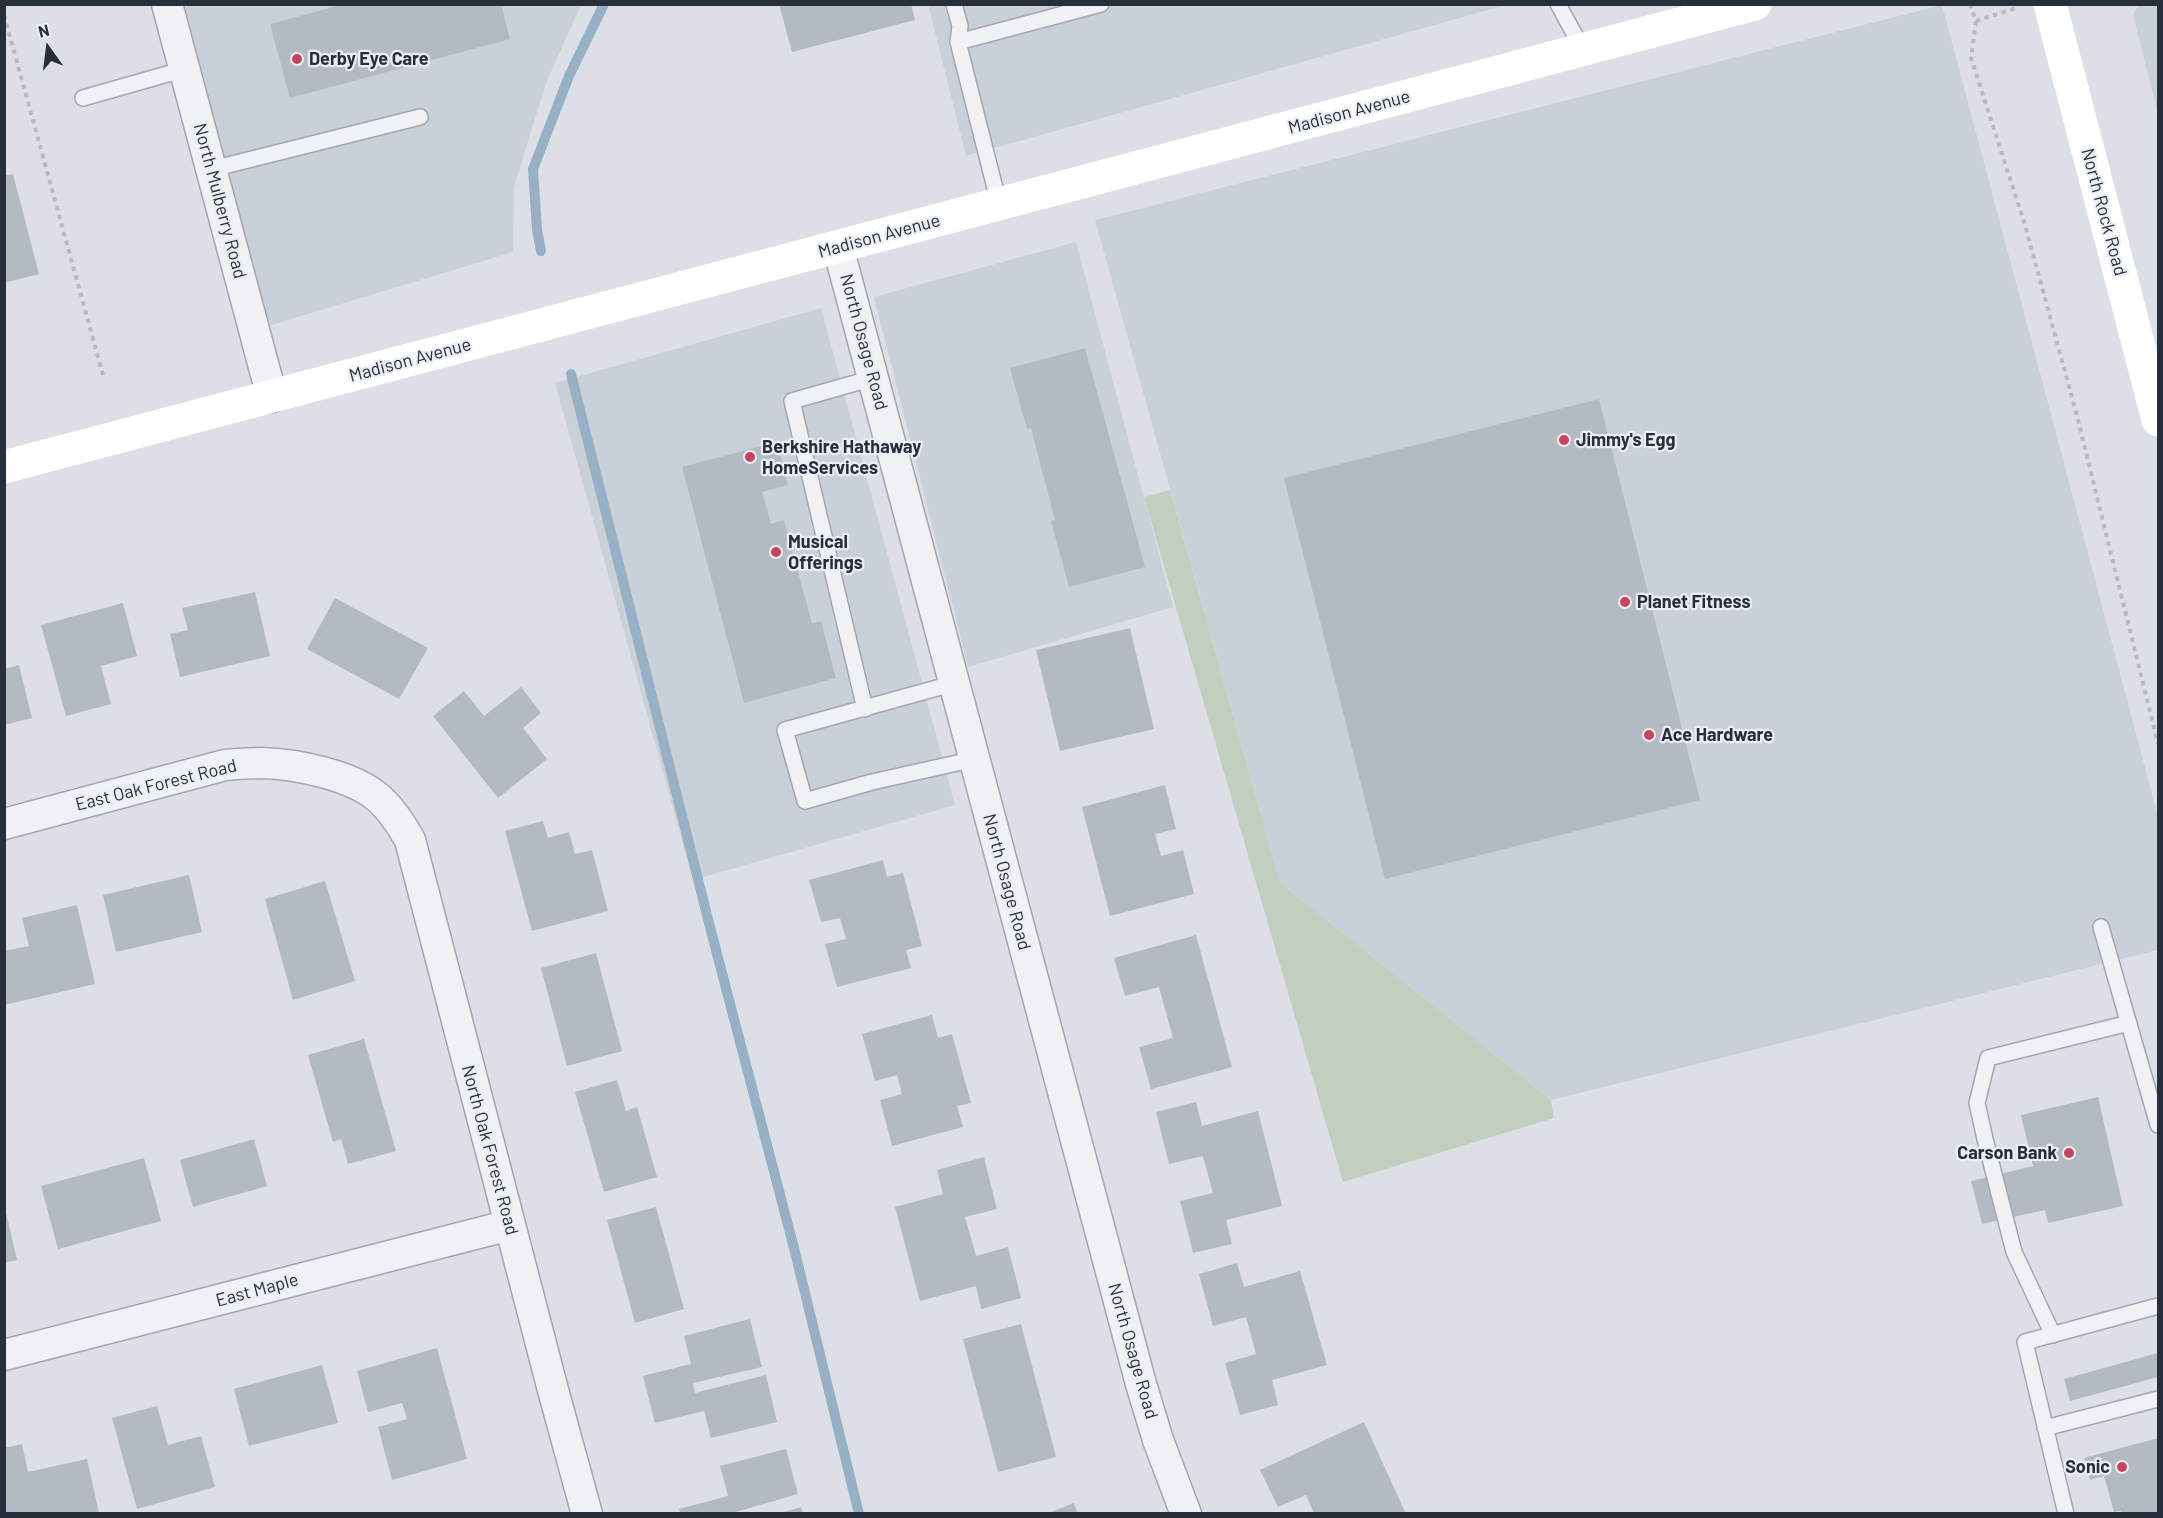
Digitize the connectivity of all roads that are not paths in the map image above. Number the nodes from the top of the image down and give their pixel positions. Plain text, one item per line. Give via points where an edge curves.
1 (168, 4) edge
2 (954, 4) edge
3 (1101, 4) edge
4 (1558, 4) edge
5 (1755, 4) edge
6 (2050, 4) edge
7 (958, 42) junction
8 (1583, 50) junction
9 (185, 69) junction
10 (83, 98) dead end
11 (420, 117) dead end
12 (212, 169) junction
13 (999, 204) junction
14 (838, 247) junction
15 (873, 378) junction
16 (272, 397) junction
17 (2158, 420) edge
18 (4, 468) edge
19 (955, 683) junction
20 (866, 709) junction
21 (975, 759) junction
22 (376, 796) joint
23 (4, 824) edge
24 (2101, 927) dead end
25 (2129, 1023) junction
26 (2158, 1125) edge
27 (510, 1225) junction
28 (2158, 1306) edge
29 (2053, 1335) junction
30 (4, 1355) edge
31 (2158, 1399) edge
32 (2045, 1428) junction
33 (587, 1514) edge
34 (1186, 1514) edge
35 (2066, 1514) edge

1 - 9 street, North Mulberry Road
2 - 7 lane via 960,26
3 - 7 lane
4 - 8 lane
5 - 8 main road, Madison Avenue
6 - 17 main road, North Rock Road
7 - 13 lane
8 - 13 main road, Madison Avenue
9 - 10 lane
9 - 12 street, North Mulberry Road
11 - 12 lane
12 - 16 street, North Mulberry Road
13 - 14 main road, Madison Avenue
14 - 15 street, North Osage Road
14 - 16 main road, Madison Avenue
15 - 19 street, North Osage Road
15 - 20 lane via 792,401
16 - 18 main road, Madison Avenue
19 - 20 lane
19 - 21 street, North Osage Road
20 - 21 lane via 785,730 805,801
21 - 34 street, North Osage Road via 1141,1384
22 - 23 street, East Oak Forest Road via 349,781 303,768 262,763 225,765
22 - 27 street, North Oak Forest Road via 399,820 410,840
24 - 25 lane
25 - 26 lane
25 - 29 lane via 1988,1058 1977,1103 2014,1252
27 - 30 street, East Maple
27 - 33 street, North Oak Forest Road
28 - 29 lane
29 - 32 lane via 2025,1342
31 - 32 lane
32 - 35 lane

